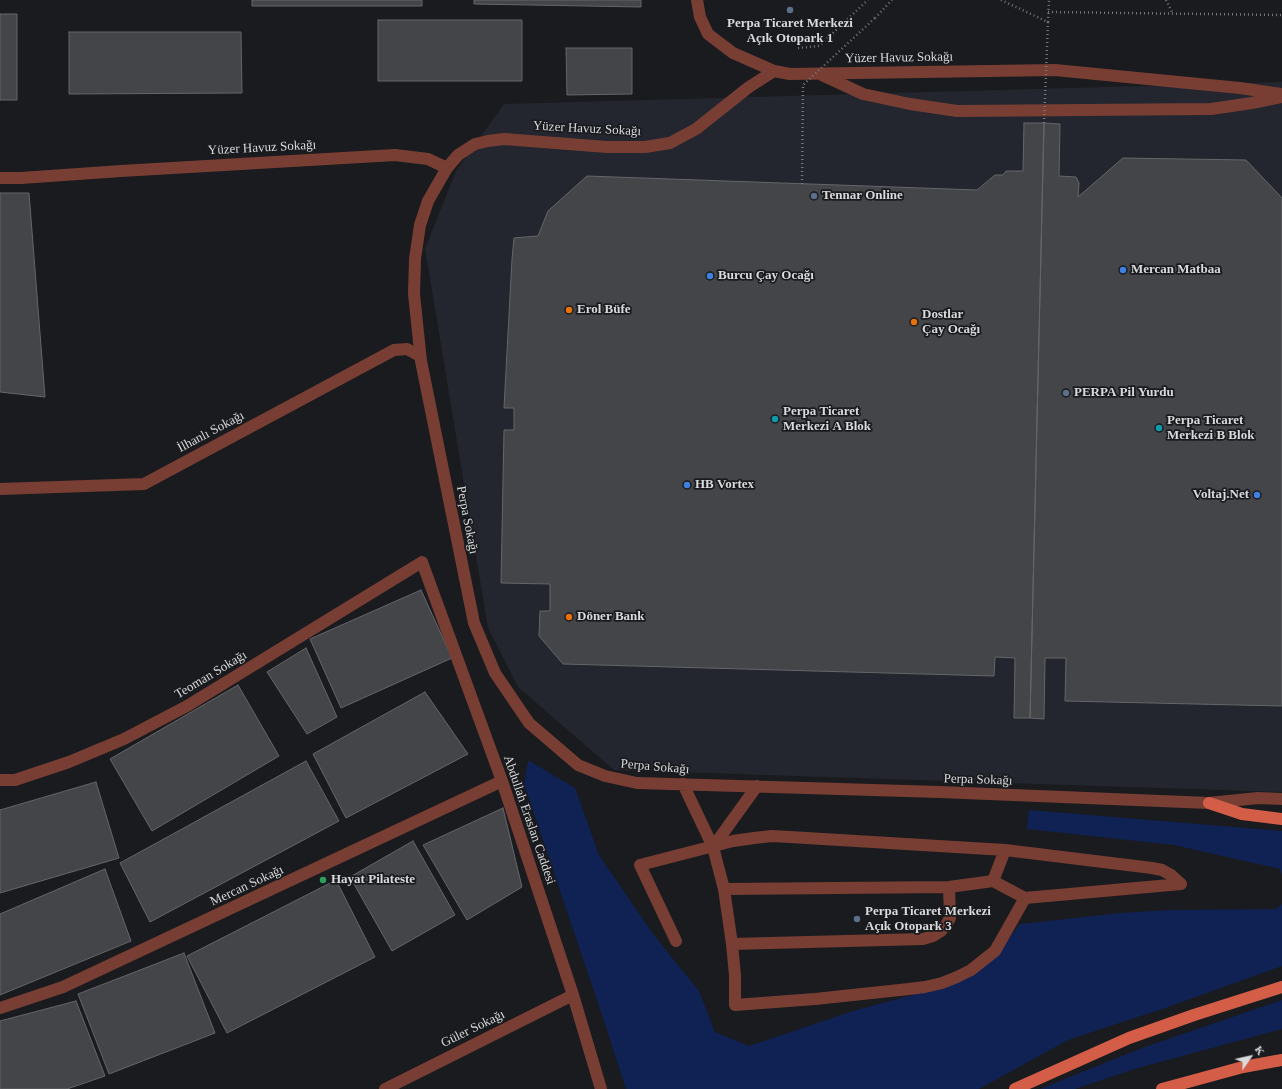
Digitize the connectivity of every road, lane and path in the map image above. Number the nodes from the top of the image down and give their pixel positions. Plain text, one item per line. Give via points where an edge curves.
1 (697, 0) edge
2 (868, 0) edge
3 (892, 0) edge
4 (1001, 0) edge
5 (1049, 0) edge
6 (1166, 0) edge
7 (1048, 12) junction
8 (1173, 14) junction
9 (1282, 15) edge
10 (1048, 22) junction
11 (798, 48) dead end
12 (774, 71) junction
13 (818, 74) junction
14 (1282, 94) edge
15 (1282, 97) edge
16 (1044, 123) dead end
17 (446, 168) junction
18 (0, 178) edge
19 (802, 184) dead end
20 (420, 356) junction
21 (0, 489) edge
22 (422, 562) joint
23 (0, 780) edge
24 (502, 781) junction
25 (683, 784) junction
26 (757, 786) junction
27 (1282, 799) edge
28 (1209, 803) junction
29 (1282, 819) edge
30 (713, 847) junction
31 (1005, 850) junction
32 (993, 881) junction
33 (949, 887) junction
34 (724, 889) junction
35 (1025, 898) junction
36 (676, 941) dead end
37 (732, 944) junction
38 (1282, 987) edge
39 (573, 995) junction
40 (0, 1008) edge
41 (1282, 1060) edge
42 (384, 1089) edge
43 (602, 1089) edge
44 (1015, 1089) edge
45 (1162, 1089) edge

1 - 12 street via 700,17 708,34 734,53
2 - 11 path via 819,46
3 - 19 path, bridge via 803,85
4 - 10 path
5 - 7 path
6 - 8 path
7 - 8 path
7 - 10 path
8 - 9 path
10 - 16 path, bridge
12 - 13 street, Yüzer Havuz Sokağı
12 - 17 street, Yüzer Havuz Sokağı via 749,87 696,129 670,143 645,147 607,147 504,139 475,144 458,155
13 - 14 street, Yüzer Havuz Sokağı via 1055,70
13 - 15 street via 862,94 957,111 1212,109
17 - 18 street, Yüzer Havuz Sokağı via 428,159 395,155
17 - 20 street, Perpa Sokağı via 428,201 420,225 415,259 414,294
20 - 21 street, İlhanlı Sokağı via 407,349 394,350 144,484
20 - 25 street, Perpa Sokağı via 474,623 495,673 529,723 578,765 605,776 637,783
22 - 23 street, Teoman Sokağı via 187,706 124,739 69,762 15,780
22 - 24 street, Abdullah Eraslan Caddesi
24 - 39 street, Abdullah Eraslan Caddesi
24 - 40 street, Mercan Sokağı via 63,987
25 - 26 street, Perpa Sokağı
25 - 30 street
26 - 28 street, Perpa Sokağı
26 - 30 street
27 - 28 street, Perpa Sokağı via 1258,798
28 - 29 main road via 1242,814
30 - 31 street via 733,841 772,836
30 - 34 street
30 - 36 street via 640,865
31 - 32 street
31 - 35 street via 1152,868 1167,872 1181,884
32 - 33 street
32 - 35 street
33 - 34 street
33 - 37 street via 950,918 941,931 923,939
34 - 37 street
35 - 37 street via 995,951 977,966 957,977 925,987 735,1006
38 - 44 main road via 1129,1038
39 - 42 street, Güler Sokağı
39 - 43 street, Abdullah Eraslan Caddesi
41 - 45 main road via 1243,1067

